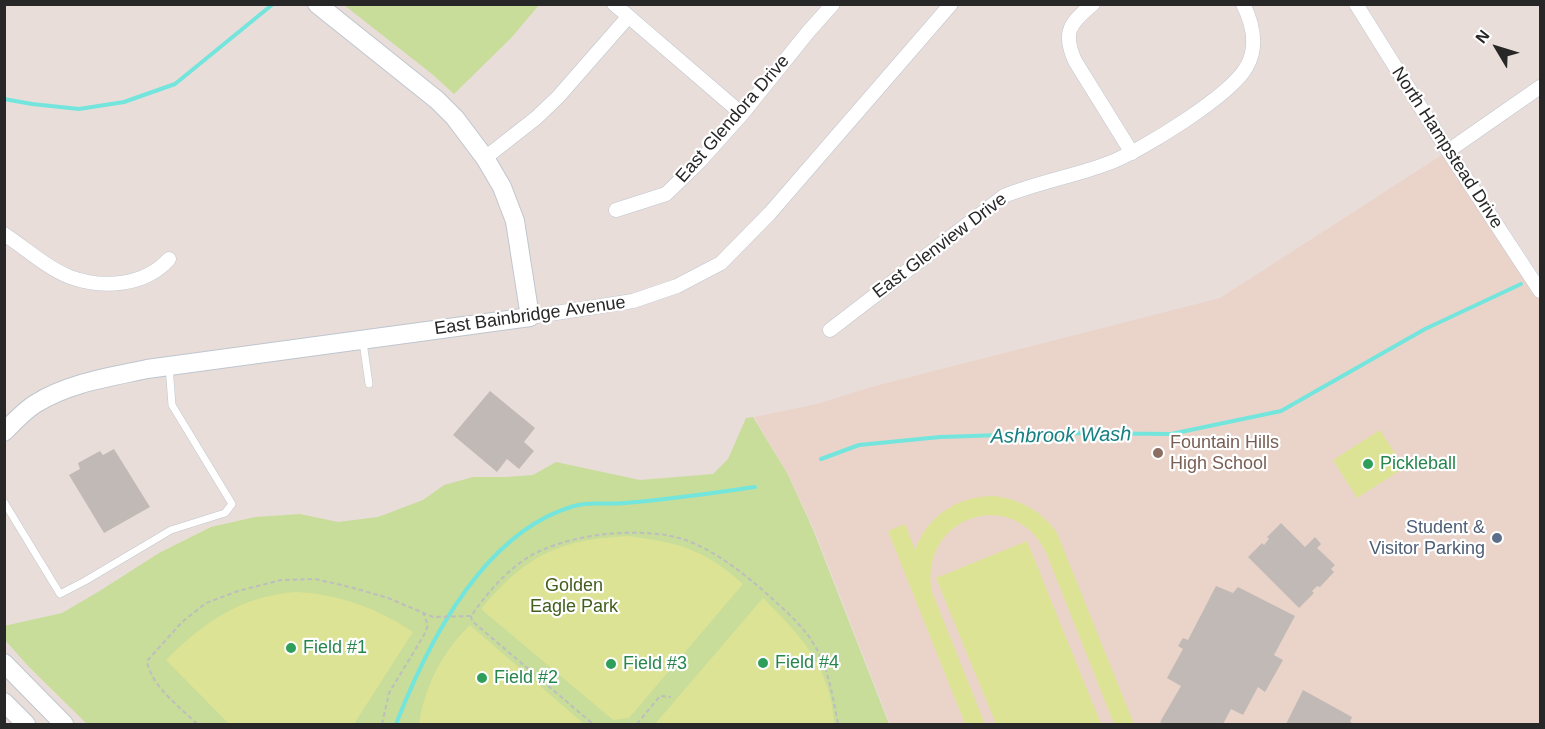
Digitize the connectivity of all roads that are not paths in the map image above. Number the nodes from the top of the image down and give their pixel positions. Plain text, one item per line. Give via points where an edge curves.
1 (317, 4) edge
2 (614, 4) edge
3 (833, 4) edge
4 (951, 4) edge
5 (1093, 4) edge
6 (1243, 4) edge
7 (1356, 4) edge
8 (628, 17) junction
9 (1540, 87) edge
10 (742, 114) junction
11 (1448, 151) junction
12 (1132, 153) junction
13 (485, 158) junction
14 (616, 210) dead end
15 (4, 234) edge
16 (169, 259) dead end
17 (1540, 291) edge
18 (530, 317) junction
19 (830, 330) dead end
20 (362, 340) junction
21 (169, 366) junction
22 (369, 384) dead end
23 (4, 432) edge
24 (4, 502) edge
25 (4, 663) edge
26 (4, 702) edge
27 (26, 724) edge
28 (64, 724) edge

1 - 13 street via 437,100
2 - 8 street
3 - 10 street, East Glendora Drive
4 - 18 street, East Bainbridge Avenue via 770,213 721,262 676,286 633,301
5 - 12 street via 1071,25 1069,47
6 - 12 street, East Glenview Drive via 1254,33 1247,66 1216,97
7 - 11 street, North Hampstead Drive
8 - 10 street
8 - 13 street via 558,97
9 - 11 street
10 - 14 street, East Glendora Drive via 666,194
11 - 17 street, North Hampstead Drive
12 - 19 street, East Glenview Drive via 1004,195
13 - 18 street via 515,220
15 - 16 street via 70,277 96,283 121,283 148,276
18 - 20 street, East Bainbridge Avenue
20 - 21 street, East Bainbridge Avenue
20 - 22 lane
21 - 23 street, East Bainbridge Avenue via 62,391 35,404
21 - 24 lane via 172,405 232,504 225,513 171,530 60,594
25 - 28 street
26 - 27 street

